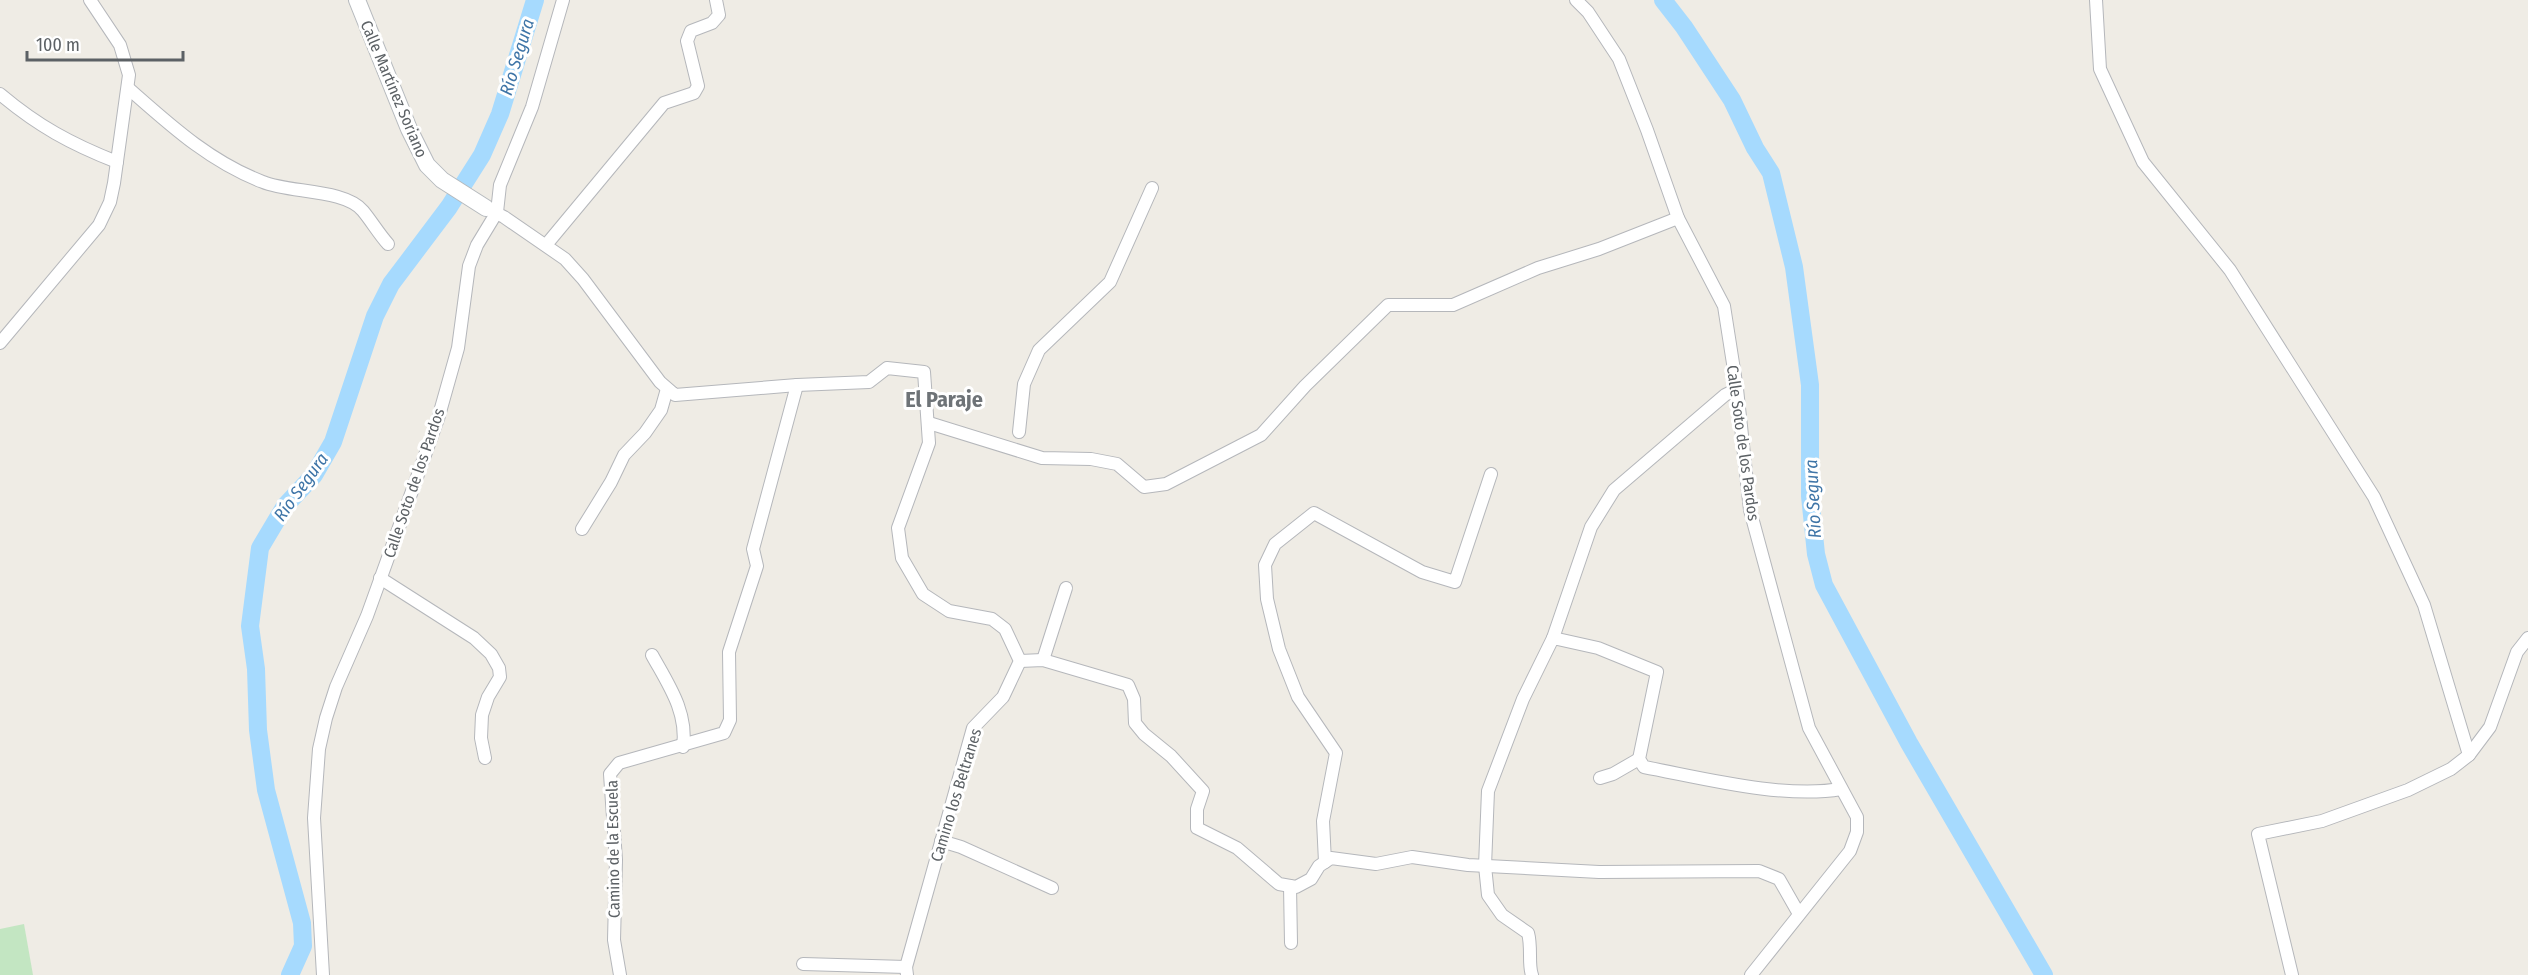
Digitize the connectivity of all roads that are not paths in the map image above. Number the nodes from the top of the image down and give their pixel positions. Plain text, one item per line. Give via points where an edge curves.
1 (90, 0) edge
2 (357, 0) edge
3 (563, 0) edge
4 (716, 0) edge
5 (1576, 0) edge
6 (2096, 0) edge
7 (128, 88) junction
8 (0, 94) edge
9 (117, 162) junction
10 (1152, 188) dead end
11 (491, 210) junction
12 (1678, 218) junction
13 (388, 244) dead end
14 (546, 245) junction
15 (0, 343) edge
16 (797, 385) junction
17 (667, 389) junction
18 (1737, 390) junction
19 (929, 423) junction
20 (1019, 432) dead end
21 (1491, 474) dead end
22 (582, 529) dead end
23 (380, 578) junction
24 (1066, 588) dead end
25 (1553, 638) junction
26 (2528, 638) edge
27 (652, 655) dead end
28 (1043, 660) junction
29 (1020, 661) junction
30 (683, 747) junction
31 (2469, 755) junction
32 (485, 758) dead end
33 (1639, 759) junction
34 (1600, 778) dead end
35 (1841, 789) junction
36 (941, 841) junction
37 (1325, 862) junction
38 (1485, 866) junction
39 (1290, 886) junction
40 (1052, 888) dead end
41 (1799, 914) junction
42 (1291, 944) dead end
43 (803, 964) dead end
44 (906, 971) edge
45 (323, 975) edge
46 (620, 975) edge
47 (1532, 975) edge
48 (1751, 975) edge
49 (2292, 975) edge

1 - 7 street via 120,45 126,60
2 - 11 street, Calle Martínez Soriano via 427,165
3 - 11 street, Calle Soto de los Pardos via 532,106
4 - 14 street via 719,15 712,23 691,31 687,41 698,86 694,93 664,103
5 - 12 street, Calle Soto de los Pardos via 1619,60
6 - 31 street via 2100,69 2143,162 2230,270 2374,497 2424,605
7 - 9 street
7 - 13 street via 218,161 265,183 344,199 363,210
8 - 9 street via 31,120 85,150
9 - 15 street via 110,202 99,225
10 - 20 street via 1110,282 1040,350 1024,384
11 - 14 street
11 - 23 street, Calle Soto de los Pardos via 469,266 458,348 438,419
12 - 18 street, Calle Soto de los Pardos via 1724,306
12 - 19 street via 1538,268 1453,305 1388,305 1261,435 1166,484 1144,487 1117,464 1042,458
14 - 17 street via 583,279
16 - 17 street via 675,395
16 - 19 street via 869,382 887,368 924,372
16 - 30 street, Camino de la Escuela via 753,549 757,567 729,652 730,720 724,733
17 - 22 street via 661,410 624,455
18 - 25 street via 1725,395 1614,490 1591,527
18 - 35 street, Calle Soto de los Pardos via 1750,510 1809,728
19 - 29 street via 929,443 898,528 902,558 923,594 949,611 992,619 1005,629
21 - 37 street via 1455,582 1422,572 1314,513 1275,544 1265,565 1267,599 1279,649 1298,697 1336,753 1323,821
23 - 32 street via 474,638 491,654 500,677 482,715
23 - 45 street, Calle Soto de los Pardos via 336,687 319,749 314,818
24 - 28 street
25 - 33 street via 1598,648 1657,672
25 - 38 street via 1523,699 1488,791
26 - 31 street via 2517,652 2490,727
27 - 30 street via 679,704 685,732
28 - 29 street
28 - 39 street via 1128,686 1134,699 1136,723 1203,791 1197,809 1197,828 1238,848 1279,884
29 - 36 street, Camino los Beltranes via 1003,697 973,728
30 - 46 street, Camino de la Escuela via 619,763 610,774 616,860 614,940
31 - 49 street via 2451,769 2408,790 2322,821 2258,834
33 - 34 street
33 - 35 street via 1644,767 1748,786 1818,793
35 - 41 street, Calle Soto de los Pardos via 1857,817 1857,832 1850,851
36 - 40 street
36 - 44 street, Camino los Beltranes
37 - 38 street via 1331,858 1376,864 1412,857
37 - 39 street via 1311,879
38 - 41 street via 1599,872 1759,871 1779,879
38 - 47 street via 1488,895 1502,915 1528,933
39 - 42 street
41 - 48 street, Calle Soto de los Pardos
43 - 44 street

